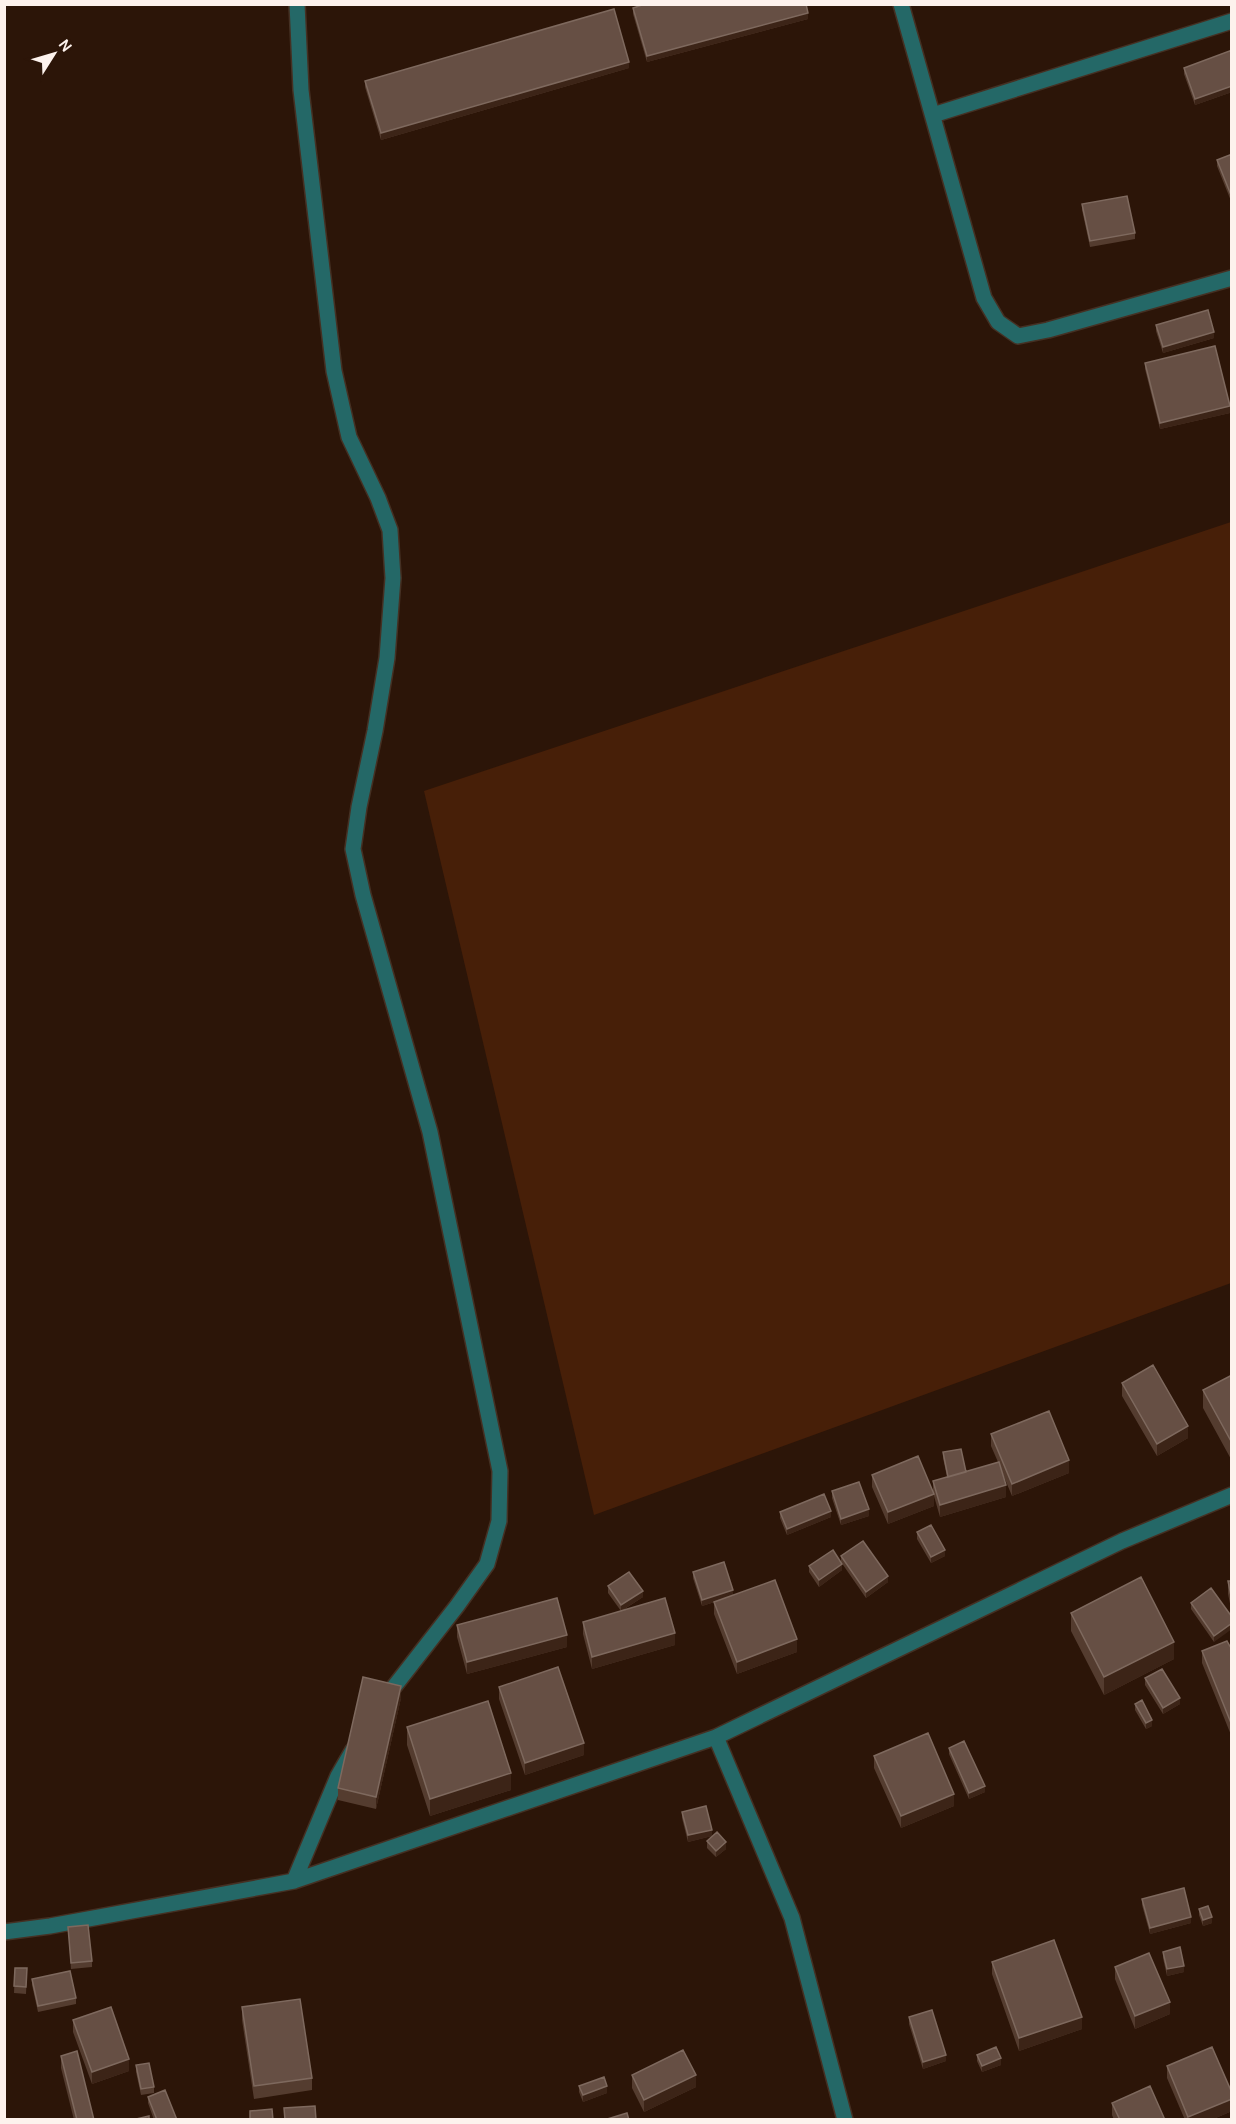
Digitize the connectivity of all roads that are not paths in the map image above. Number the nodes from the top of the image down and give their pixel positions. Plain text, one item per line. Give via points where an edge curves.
1 (297, 4) edge
2 (901, 4) edge
3 (1232, 21) edge
4 (933, 115) junction
5 (1232, 278) edge
6 (1232, 1495) edge
7 (377, 1711) edge
8 (716, 1737) junction
9 (360, 1739) edge
10 (294, 1881) junction
11 (4, 1932) edge
12 (845, 2120) edge

1 - 7 street via 301,90 334,371 349,437 390,530 393,578 387,658 353,849 430,1132 500,1471 500,1521 487,1564
2 - 4 street
3 - 4 street
4 - 5 street via 984,298 998,322 1018,336
6 - 8 street via 1122,1541
8 - 10 street
8 - 12 street via 792,1918
9 - 10 street via 338,1776
10 - 11 street

